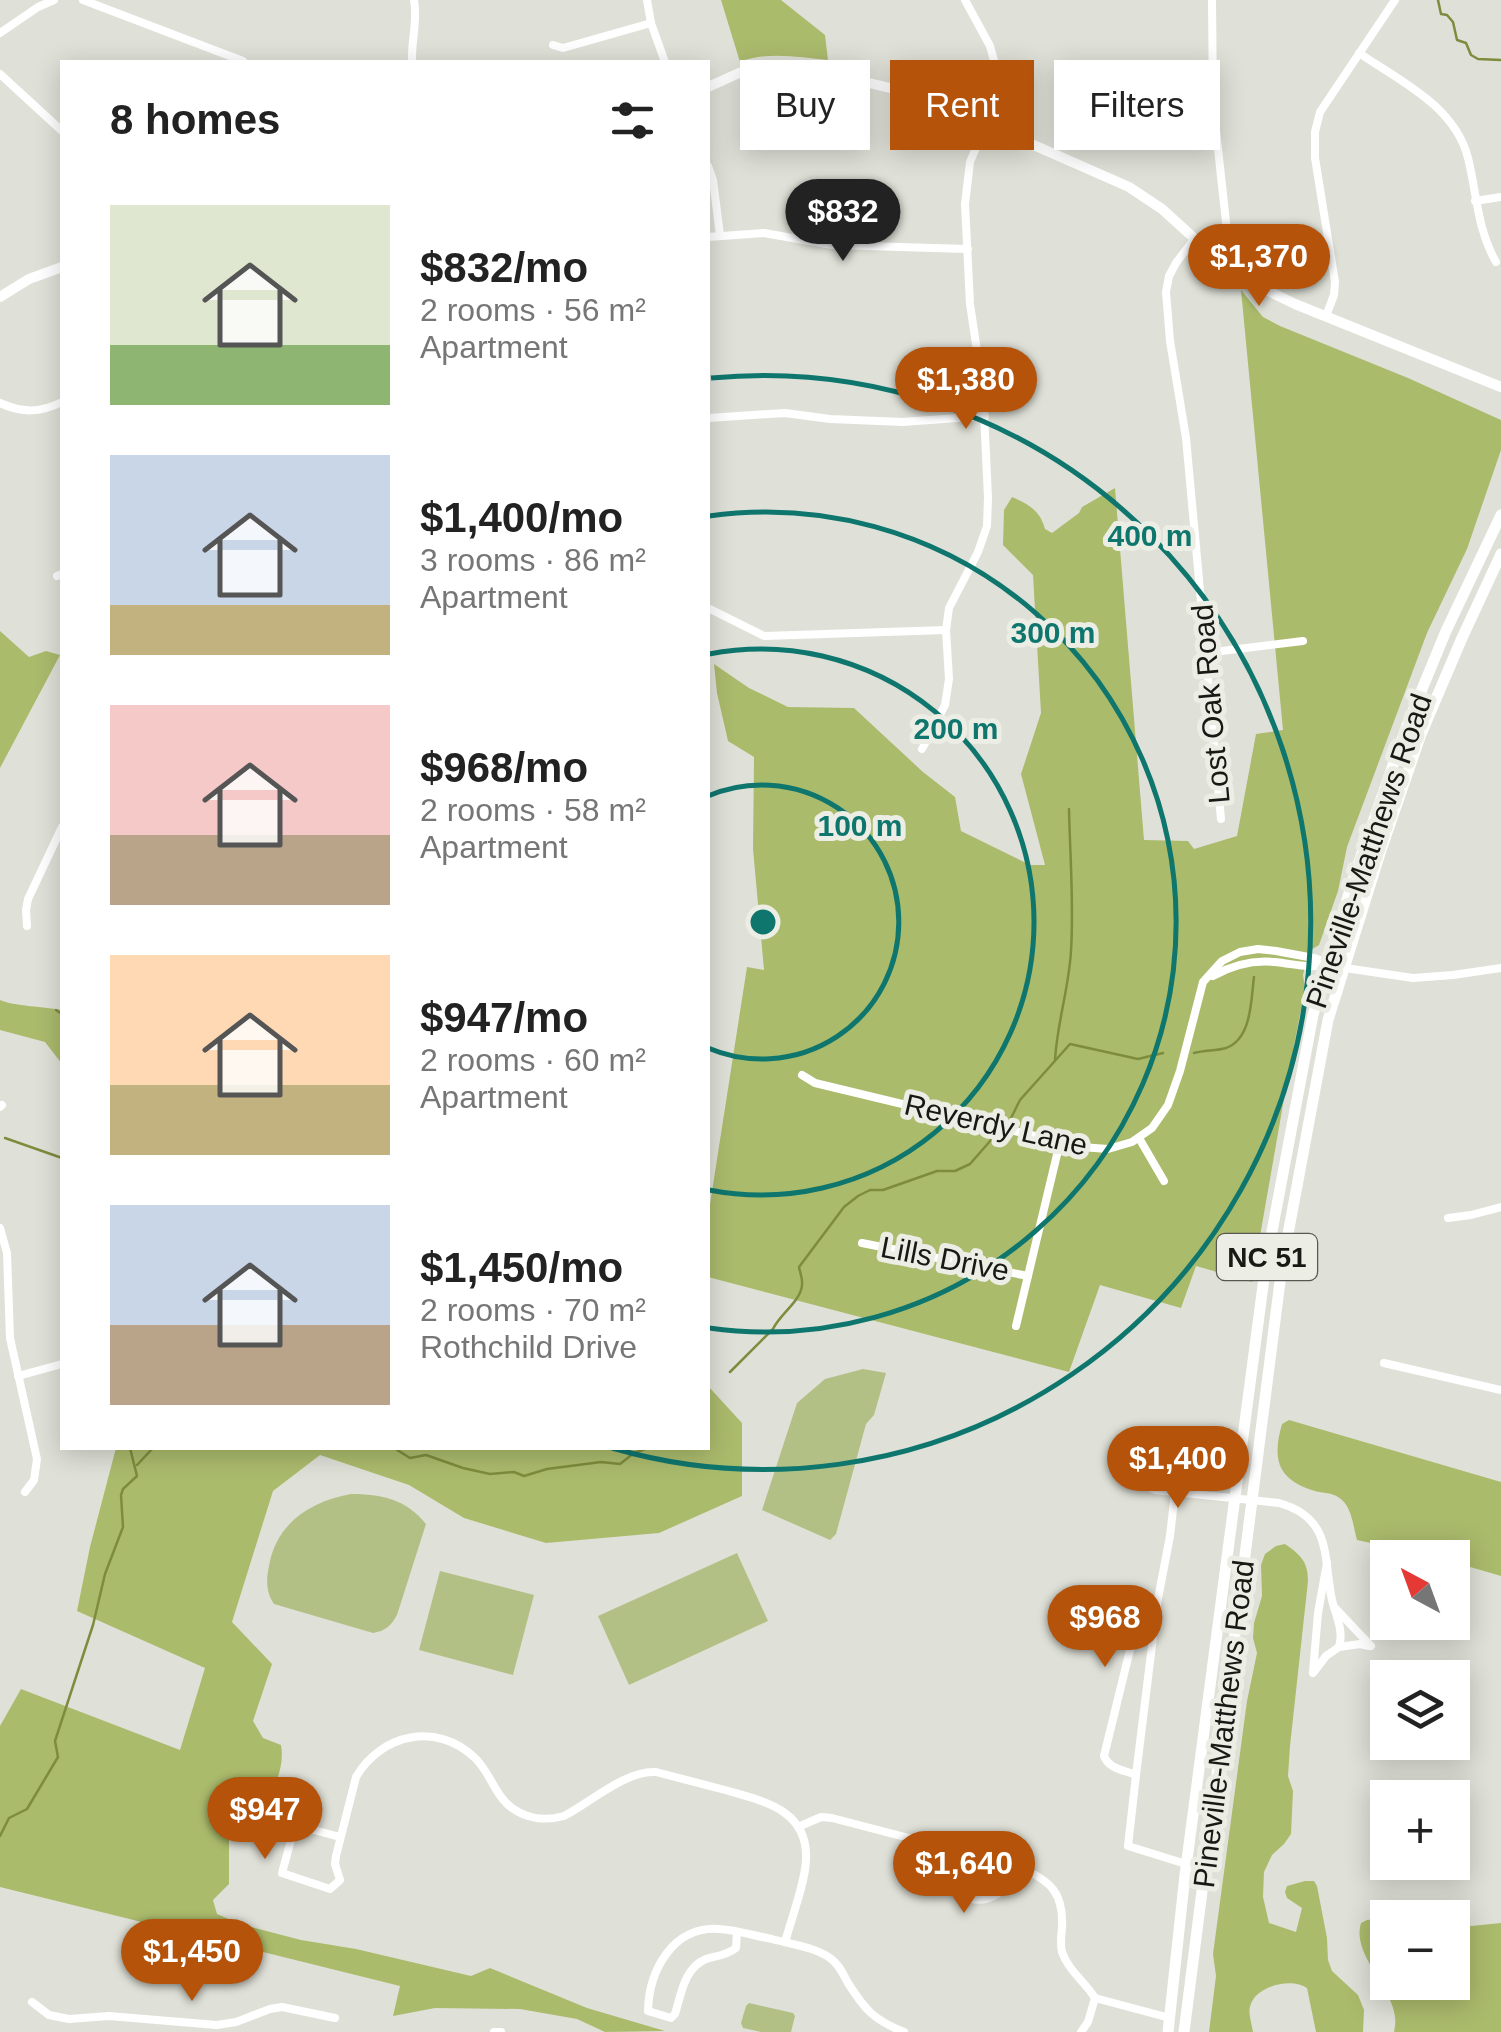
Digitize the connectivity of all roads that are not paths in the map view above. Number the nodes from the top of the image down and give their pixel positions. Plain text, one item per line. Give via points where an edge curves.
1 (54, 0) edge
2 (82, 0) edge
3 (414, 0) edge
4 (647, 0) edge
5 (965, 0) edge
6 (1212, 0) edge
7 (1396, 0) edge
8 (650, 23) junction
9 (0, 33) edge
10 (553, 45) dead end
11 (1360, 53) junction
12 (240, 60) edge
13 (412, 60) edge
14 (664, 60) edge
15 (995, 60) edge
16 (0, 74) edge
17 (710, 86) edge
18 (890, 88) edge
19 (60, 129) edge
20 (1034, 143) edge
21 (975, 150) edge
22 (710, 172) edge
23 (1501, 196) edge
24 (1475, 201) junction
25 (720, 235) junction
26 (710, 237) edge
27 (1195, 238) junction
28 (968, 249) junction
29 (1212, 254) junction
30 (1496, 262) dead end
31 (60, 268) edge
32 (0, 297) edge
33 (1326, 316) junction
34 (1501, 388) edge
35 (0, 403) edge
36 (60, 403) edge
37 (985, 416) junction
38 (710, 418) edge
39 (1501, 515) edge
40 (1501, 554) edge
41 (710, 609) edge
42 (946, 630) junction
43 (1303, 641) dead end
44 (1206, 653) junction
45 (922, 749) dead end
46 (1222, 820) dead end
47 (60, 831) edge
48 (27, 926) dead end
49 (1330, 964) junction
50 (1345, 968) junction
51 (1501, 968) edge
52 (1203, 982) junction
53 (802, 1075) dead end
54 (1139, 1138) junction
55 (1060, 1142) junction
56 (1164, 1181) dead end
57 (1501, 1208) edge
58 (1448, 1218) dead end
59 (0, 1228) edge
60 (862, 1243) dead end
61 (1028, 1276) junction
62 (1016, 1326) dead end
63 (1384, 1363) dead end
64 (60, 1365) edge
65 (18, 1376) junction
66 (1501, 1390) edge
67 (1128, 1476) dead end
68 (25, 1492) dead end
69 (1175, 1492) junction
70 (1244, 1499) junction
71 (1327, 1563) junction
72 (1157, 1604) junction
73 (1334, 1605) junction
74 (1316, 1638) junction
75 (1336, 1648) junction
76 (1136, 1774) junction
77 (798, 1826) junction
78 (340, 1838) junction
79 (940, 1846) junction
80 (1018, 1867) junction
81 (1186, 1869) junction
82 (1204, 1879) junction
83 (737, 1932) junction
84 (785, 1942) junction
85 (1095, 1998) junction
86 (32, 2002) dead end
87 (335, 2018) dead end
88 (1170, 2018) junction
89 (145, 2020) junction
90 (180, 2022) junction
91 (148, 2032) edge
92 (175, 2032) edge
93 (904, 2032) edge
94 (1081, 2032) edge
95 (1168, 2032) edge
96 (1184, 2032) edge

1 - 9 street
2 - 12 street
3 - 13 street
4 - 8 street
5 - 15 street
6 - 29 street via 1213,103 1227,231
7 - 11 street
8 - 10 street
8 - 14 street
11 - 24 street via 1449,118 1465,147
11 - 33 street via 1325,103 1314,132 1335,282
16 - 19 street
17 - 18 street via 779,67
20 - 27 street via 1130,187
21 - 28 street via 965,204
22 - 25 street
23 - 24 street
24 - 30 street
25 - 26 street
25 - 28 street
27 - 29 street
27 - 44 street, Lost Oak Road via 1166,292
28 - 37 street
29 - 33 street via 1258,286
31 - 32 street
33 - 34 street
35 - 36 street via 28,412
37 - 38 street via 903,422 786,412
37 - 42 street via 987,526 949,608
39 - 49 main road, Pineville-Matthews Road / NC 51 via 1406,728
40 - 50 main road, Pineville-Matthews Road / NC 51 via 1422,734
41 - 42 street via 764,636
42 - 45 street via 945,706
43 - 44 street
44 - 46 street, Lost Oak Road
47 - 48 street via 28,898
49 - 50 street
49 - 52 street via 1251,963
49 - 52 street via 1258,948 1222,960
49 - 70 main road, Pineville-Matthews Road / NC 51 via 1312,1015 1266,1263
50 - 51 street via 1412,978
50 - 70 main road, Pineville-Matthews Road / NC 51 via 1328,1020
52 - 54 street via 1168,1105
53 - 55 street, Reverdy Lane
54 - 55 street, Reverdy Lane via 1108,1149
54 - 56 street
55 - 61 street
57 - 58 street
59 - 65 street via 8,1252 8,1318
60 - 61 street, Lills Drive
61 - 62 street
63 - 66 street
64 - 65 street
65 - 68 street via 38,1459
67 - 69 street
69 - 70 street
69 - 72 street
70 - 71 street via 1286,1506 1307,1518 1324,1542
70 - 81 main road, Pineville-Matthews Road / NC 51
70 - 82 main road, Pineville-Matthews Road / NC 51
71 - 73 street
71 - 74 street
72 - 76 street
72 - 76 street via 1137,1620 1104,1752 1112,1767
73 - 75 street via 1342,1636
73 - 75 street via 1371,1646
74 - 75 street
74 - 75 street via 1313,1673
76 - 81 street via 1128,1846
77 - 78 street via 769,1802 648,1772 564,1816 531,1817 506,1803 469,1752 444,1739 417,1736 387,1745 362,1766
77 - 79 street via 832,1818
77 - 84 street via 806,1866
78 - 78 street via 340,1880 330,1889 282,1874 295,1826
79 - 80 street
79 - 80 street via 943,1877 962,1896 997,1894
80 - 85 street via 1050,1884 1062,1910 1060,1947
81 - 82 main road
81 - 88 main road, Pineville-Matthews Road / NC 51
82 - 96 main road, Pineville-Matthews Road / NC 51
83 - 83 street via 702,1930 678,1940 657,1968 648,2011 671,2018 689,1972 736,1948
83 - 84 street
84 - 93 street via 830,1958 862,2006
85 - 88 street
85 - 94 street
86 - 89 street via 58,2018
87 - 90 street via 282,2007 236,2022
88 - 95 main road, Pineville-Matthews Road / NC 51
89 - 90 street
89 - 91 street
90 - 92 street

